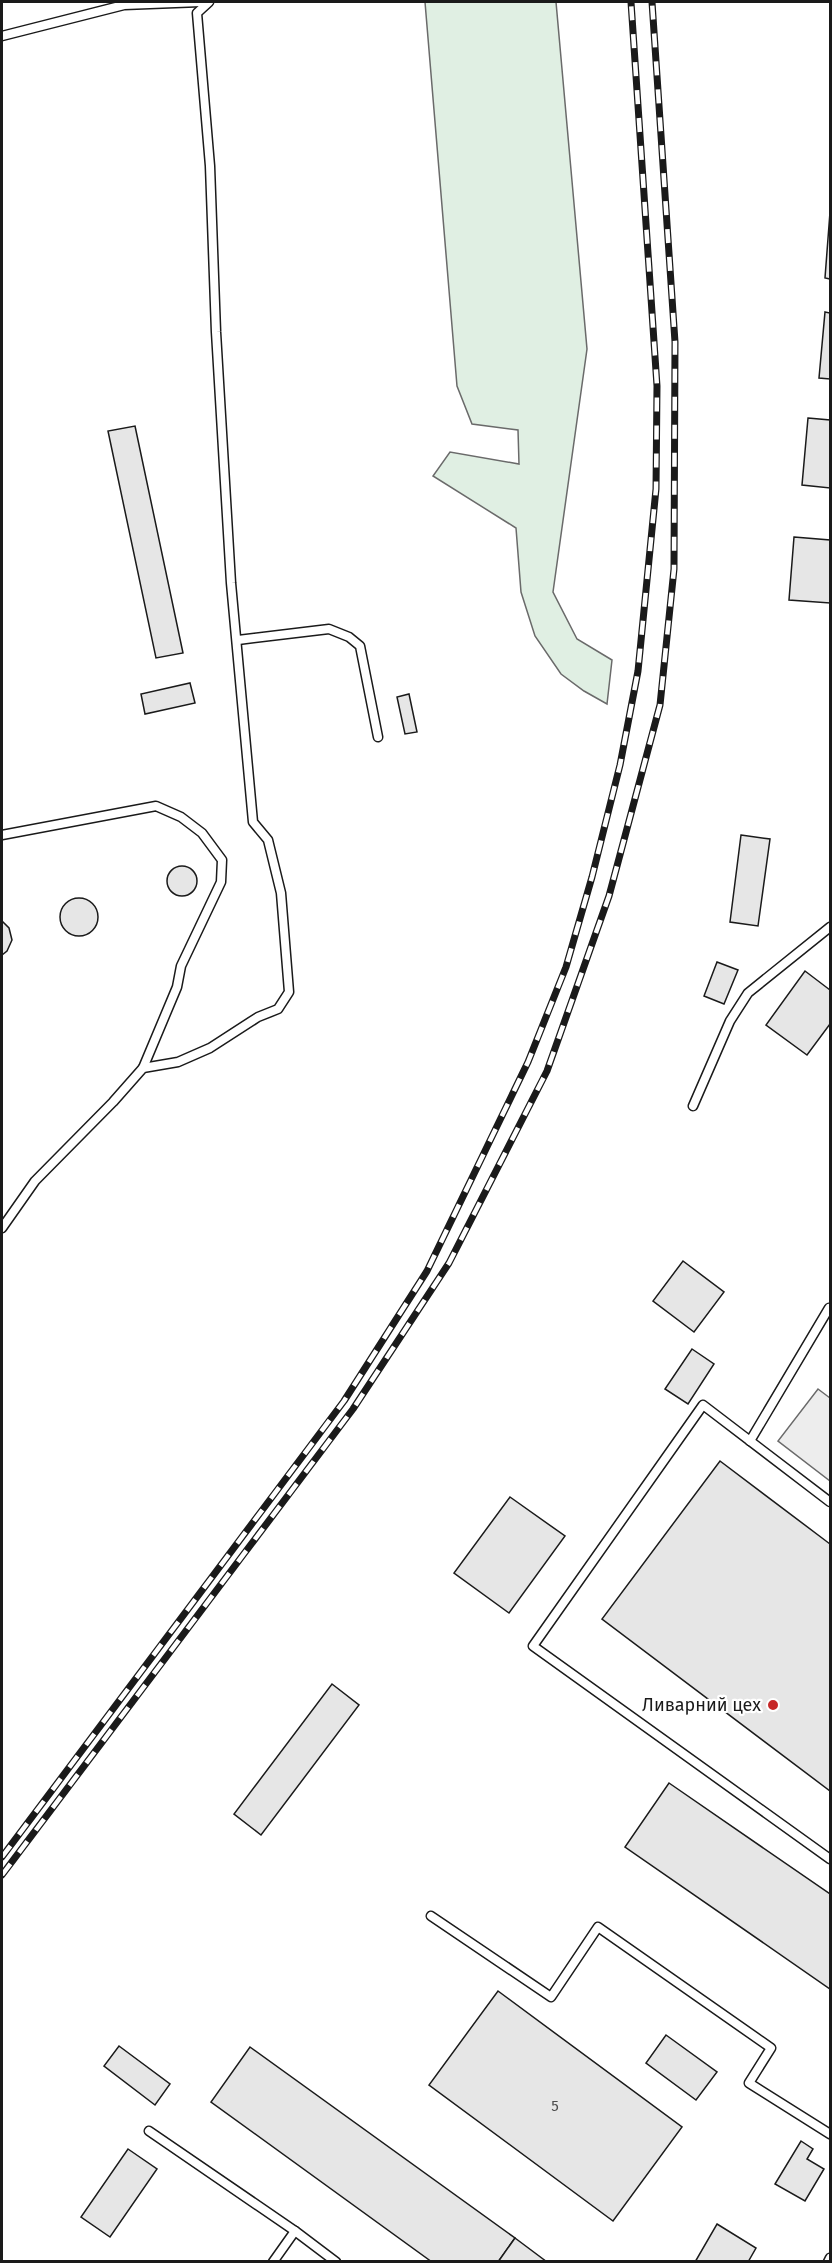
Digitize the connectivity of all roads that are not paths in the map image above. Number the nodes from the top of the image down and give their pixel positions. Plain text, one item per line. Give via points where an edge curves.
1 (201, 2) edge
2 (209, 2) edge
3 (2, 36) edge
4 (238, 640) junction
5 (378, 737) dead end
6 (2, 835) edge
7 (831, 927) edge
8 (143, 1068) junction
9 (693, 1107) dead end
10 (2, 1228) edge
11 (830, 1308) edge
12 (750, 1441) junction
13 (831, 1502) edge
14 (831, 1859) edge
15 (431, 1916) dead end
16 (149, 2131) dead end
17 (831, 2134) edge
18 (295, 2230) junction
19 (273, 2262) edge
20 (336, 2262) edge

1 - 3 lane via 124,5
2 - 4 lane via 197,13 210,166 230,572
4 - 5 lane via 329,629 349,637 360,646
4 - 8 lane via 253,822 268,840 281,893 289,992 278,1010 258,1017 210,1048 178,1062
6 - 8 lane via 156,806 202,833 222,860 221,882 181,966 177,987
7 - 9 lane via 748,993 730,1021
8 - 10 lane via 35,1181
11 - 12 lane
12 - 13 lane
12 - 14 lane via 703,1405 533,1646
15 - 17 lane via 550,1996 598,1927 771,2048 748,2083
16 - 18 lane
18 - 19 lane
18 - 20 lane

